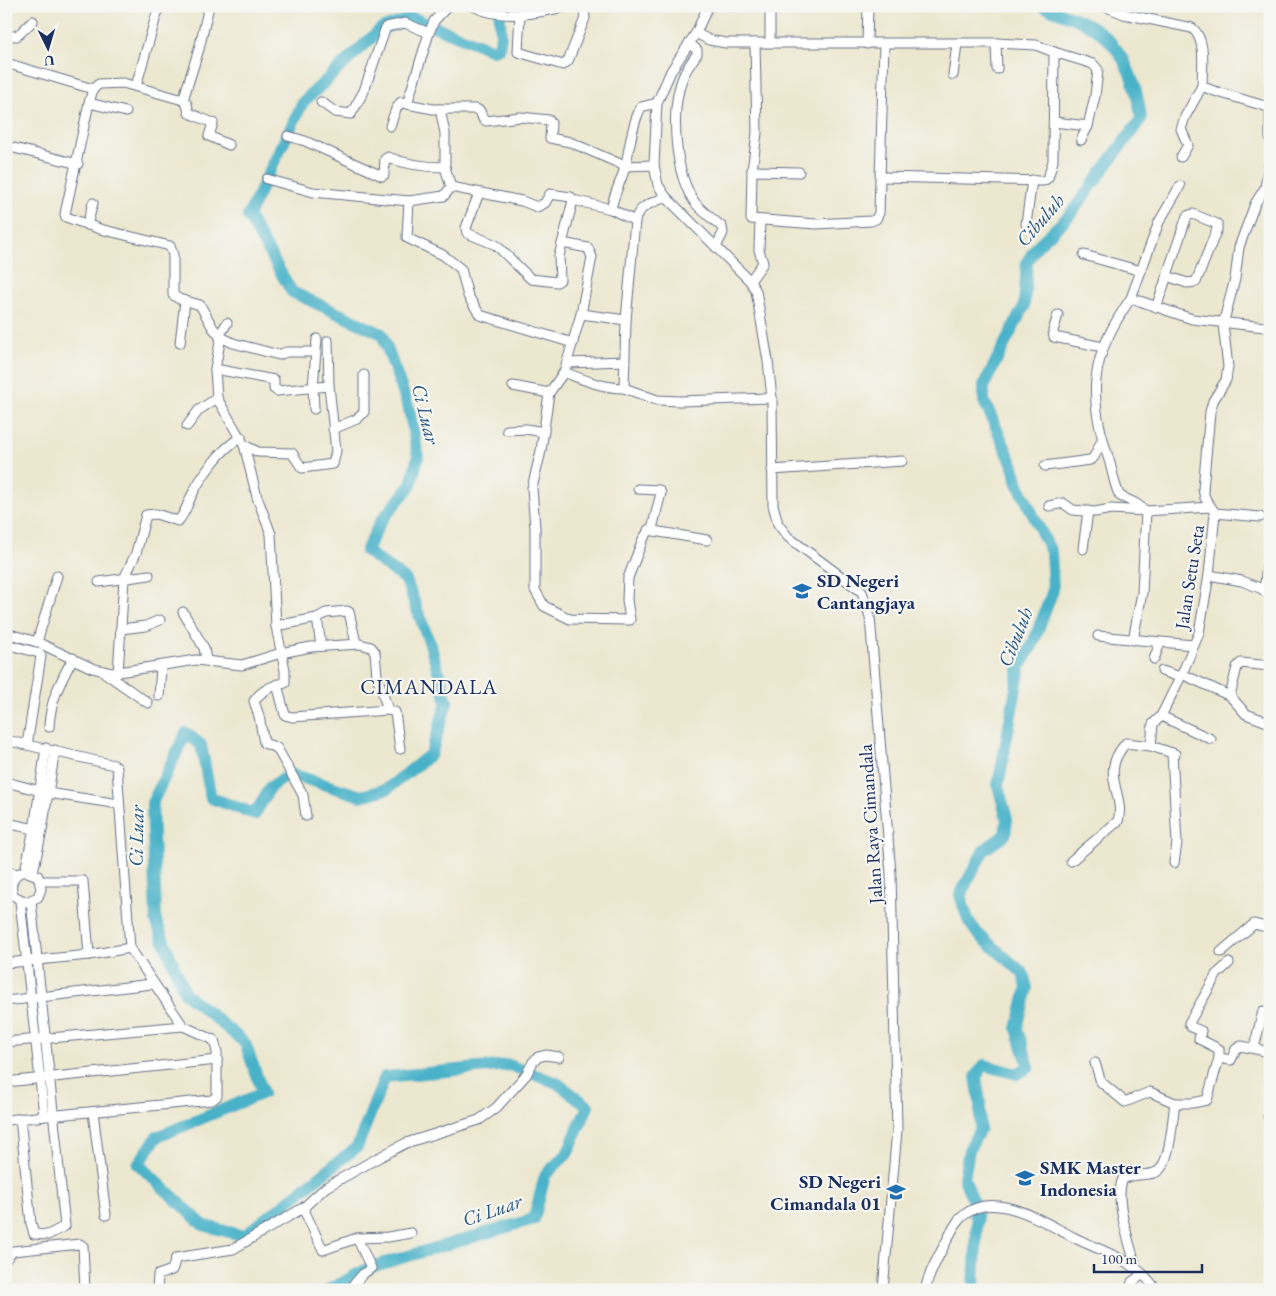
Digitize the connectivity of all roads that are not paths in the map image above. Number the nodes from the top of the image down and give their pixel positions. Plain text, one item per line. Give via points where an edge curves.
1 (159, 6) edge
2 (448, 6) edge
3 (474, 6) edge
4 (569, 6) edge
5 (583, 6) edge
6 (696, 6) edge
7 (770, 6) edge
8 (868, 6) edge
9 (1104, 6) edge
10 (208, 7) edge
11 (706, 9) edge
12 (1125, 10) edge
13 (520, 13) junction
14 (33, 21) dead end
15 (431, 27) junction
16 (696, 33) junction
17 (6, 36) edge
18 (770, 42) junction
19 (689, 43) junction
20 (755, 44) junction
21 (867, 44) junction
22 (884, 44) junction
23 (957, 44) junction
24 (996, 44) junction
25 (1054, 52) junction
26 (6, 63) edge
27 (997, 69) dead end
28 (671, 72) junction
29 (683, 74) junction
30 (953, 75) dead end
31 (1270, 83) edge
32 (136, 86) junction
33 (1202, 86) junction
34 (93, 89) junction
35 (182, 100) junction
36 (321, 102) dead end
37 (89, 103) junction
38 (408, 104) junction
39 (657, 104) junction
40 (1268, 107) junction
41 (440, 109) junction
42 (126, 112) dead end
43 (1054, 122) junction
44 (390, 126) dead end
45 (1088, 126) junction
46 (288, 136) dead end
47 (1270, 138) edge
48 (1080, 140) dead end
49 (229, 145) dead end
50 (6, 146) edge
51 (1270, 157) edge
52 (1181, 158) dead end
53 (78, 164) junction
54 (654, 165) junction
55 (625, 166) junction
56 (446, 168) junction
57 (752, 171) junction
58 (799, 172) dead end
59 (882, 177) junction
60 (267, 179) dead end
61 (1032, 180) junction
62 (1180, 186) dead end
63 (452, 187) junction
64 (1267, 189) edge
65 (478, 193) junction
66 (666, 198) junction
67 (573, 200) junction
68 (409, 201) junction
69 (93, 203) dead end
70 (612, 209) junction
71 (760, 220) junction
72 (635, 221) junction
73 (1026, 224) dead end
74 (87, 225) junction
75 (562, 243) junction
76 (716, 247) junction
77 (1084, 255) dead end
78 (1141, 271) junction
79 (1167, 276) junction
80 (750, 281) junction
81 (1131, 298) junction
82 (185, 301) junction
83 (1156, 307) junction
84 (581, 314) junction
85 (1058, 315) dead end
86 (626, 320) junction
87 (228, 323) dead end
88 (1223, 324) junction
89 (1265, 327) dead end
90 (220, 336) junction
91 (316, 339) dead end
92 (328, 341) dead end
93 (180, 343) dead end
94 (573, 343) junction
95 (1103, 347) junction
96 (314, 352) junction
97 (625, 361) junction
98 (567, 363) junction
99 (215, 368) junction
100 (364, 375) dead end
101 (561, 376) junction
102 (329, 386) junction
103 (513, 386) dead end
104 (313, 388) junction
105 (624, 388) junction
106 (549, 393) junction
107 (217, 398) junction
108 (772, 398) junction
109 (314, 409) dead end
110 (188, 426) dead end
111 (333, 429) junction
112 (507, 430) dead end
113 (544, 432) junction
114 (1102, 440) junction
115 (243, 441) junction
116 (902, 461) dead end
117 (1045, 466) dead end
118 (772, 470) junction
119 (638, 489) dead end
120 (1049, 506) dead end
121 (1213, 510) junction
122 (1088, 511) junction
123 (1146, 512) junction
124 (1260, 516) dead end
125 (648, 530) junction
126 (707, 540) dead end
127 (1083, 549) dead end
128 (1268, 558) dead end
129 (1209, 575) junction
130 (58, 576) dead end
131 (149, 576) dead end
132 (124, 579) junction
133 (99, 582) dead end
134 (1267, 591) edge
135 (183, 612) dead end
136 (316, 618) junction
137 (160, 620) dead end
138 (276, 626) junction
139 (121, 629) junction
140 (6, 633) edge
141 (1098, 636) dead end
142 (1133, 640) junction
143 (37, 642) junction
144 (356, 643) junction
145 (1160, 643) junction
146 (6, 644) edge
147 (1194, 645) junction
148 (321, 646) junction
149 (281, 653) junction
150 (73, 658) junction
151 (1154, 659) dead end
152 (206, 660) junction
153 (1270, 666) edge
154 (161, 667) junction
155 (1162, 670) dead end
156 (102, 671) junction
157 (118, 673) junction
158 (1181, 675) junction
159 (276, 684) junction
160 (159, 696) dead end
161 (1230, 696) junction
162 (148, 703) dead end
163 (388, 710) junction
164 (1161, 716) junction
165 (1270, 723) edge
166 (49, 726) dead end
167 (1211, 739) dead end
168 (6, 740) edge
169 (27, 745) junction
170 (1151, 746) junction
171 (50, 749) junction
172 (400, 750) dead end
173 (6, 782) edge
174 (44, 791) junction
175 (119, 804) junction
176 (306, 816) dead end
177 (6, 823) edge
178 (38, 830) junction
179 (1071, 861) dead end
180 (1174, 863) dead end
181 (6, 872) edge
182 (25, 873) junction
183 (41, 881) junction
184 (13, 897) edge
185 (31, 901) junction
186 (1270, 926) edge
187 (130, 948) junction
188 (1221, 952) dead end
189 (89, 955) junction
190 (32, 961) junction
191 (1229, 962) dead end
192 (6, 963) edge
193 (152, 984) junction
194 (35, 999) junction
195 (6, 1001) edge
196 (1263, 1011) dead end
197 (183, 1026) junction
198 (40, 1040) junction
199 (6, 1042) edge
200 (1254, 1048) junction
201 (1270, 1052) edge
202 (559, 1057) dead end
203 (1219, 1058) junction
204 (217, 1060) junction
205 (1095, 1063) dead end
206 (49, 1079) junction
207 (39, 1080) junction
208 (6, 1082) edge
209 (1175, 1103) junction
210 (93, 1112) junction
211 (48, 1115) junction
212 (20, 1118) junction
213 (6, 1120) edge
214 (303, 1208) junction
215 (106, 1216) dead end
216 (411, 1233) dead end
217 (358, 1240) junction
218 (6, 1258) edge
219 (1136, 1268) junction
220 (1144, 1274) junction
221 (85, 1290) edge
222 (157, 1290) edge
223 (349, 1290) edge
224 (883, 1290) edge
225 (925, 1290) edge
226 (1130, 1290) edge
227 (1156, 1290) edge

1 - 32 street
2 - 15 street
3 - 13 street via 488,14
4 - 13 street
5 - 13 street via 585,18 568,61 562,65 518,52
6 - 11 street, Jalan Raya Cimandala
7 - 18 street
8 - 21 street
9 - 12 street
10 - 35 street via 199,49
11 - 16 street, Jalan Raya Cimandala
12 - 33 street via 1197,32 1202,44
14 - 17 street via 17,36
15 - 36 street via 405,23 386,27 364,91 352,114 335,112
15 - 38 street
16 - 19 street, Jalan Raya Cimandala
16 - 20 street via 716,42
18 - 20 street
18 - 21 street
19 - 28 street, Jalan Raya Cimandala
19 - 29 street via 697,54
20 - 57 street via 757,133
21 - 22 street
22 - 23 street
22 - 59 street
23 - 24 street
23 - 30 street
24 - 25 street via 1036,45
24 - 27 street
25 - 43 street
25 - 45 street via 1092,64 1098,70
26 - 34 street
28 - 29 street
28 - 39 street, Jalan Raya Cimandala
29 - 76 street via 677,96 675,127 681,169 697,205 722,227 723,233
31 - 40 street
32 - 34 street via 106,82
32 - 35 street
33 - 40 street
33 - 52 street via 1181,129 1188,145
34 - 37 street
35 - 49 street via 187,104 189,113 213,123 209,136
37 - 42 street
37 - 53 street
38 - 41 street via 423,109
38 - 44 street via 401,102
39 - 54 street, Jalan Raya Cimandala
39 - 55 street via 641,107 635,119
40 - 47 street
41 - 55 street via 476,109 486,122 520,117 549,120 550,138 570,142
41 - 56 street via 446,141
43 - 45 street
43 - 61 street via 1051,173 1042,181
45 - 48 street
46 - 56 street via 382,176 385,159 388,158 403,164
50 - 53 street
51 - 64 street, Jalan Setu Seta
53 - 74 street via 66,217
54 - 55 street
54 - 66 street, Jalan Raya Cimandala via 658,185
55 - 70 street
56 - 63 street
57 - 58 street
57 - 71 street via 750,216
59 - 61 street
59 - 71 street via 879,213 871,221 816,224
60 - 68 street via 313,192
61 - 73 street
62 - 78 street via 1159,222
63 - 65 street
63 - 68 street via 444,196
64 - 88 street, Jalan Setu Seta via 1255,204 1241,240
65 - 67 street via 537,207 545,204 550,194
65 - 75 street via 467,233 496,245 531,279 560,280
66 - 72 street via 643,207 637,212
66 - 76 street, Jalan Raya Cimandala
67 - 70 street
67 - 75 street
68 - 94 street via 407,238 443,255 461,269 468,296 480,316
69 - 74 street
70 - 72 street
71 - 80 street via 759,250 764,263
72 - 86 street
74 - 82 street via 170,246 173,255 172,291 176,298
75 - 84 street via 588,248 591,252
76 - 80 street, Jalan Raya Cimandala
77 - 78 street
78 - 81 street
79 - 79 street via 1186,216 1193,214 1217,224 1196,282 1187,284
79 - 83 street
80 - 108 street, Jalan Raya Cimandala via 760,307
81 - 83 street
81 - 95 street
82 - 90 street via 200,305
82 - 93 street
83 - 88 street via 1192,319
84 - 86 street
84 - 94 street
85 - 95 street via 1054,337
86 - 97 street
87 - 90 street
88 - 89 street
88 - 121 street, Jalan Setu Seta via 1228,367 1225,384 1213,401 1210,412 1206,450 1204,494
90 - 96 street via 233,344 279,355
90 - 99 street
91 - 96 street
92 - 102 street
94 - 98 street
95 - 114 street via 1094,387
96 - 104 street
97 - 98 street
97 - 105 street
98 - 101 street
99 - 104 street via 274,380 277,391
99 - 107 street
100 - 111 street via 364,412
101 - 105 street
101 - 106 street
102 - 104 street
102 - 111 street
103 - 106 street
104 - 109 street
105 - 108 street via 656,400
106 - 113 street
107 - 110 street via 199,410
107 - 115 street
108 - 118 street, Jalan Raya Cimandala
111 - 115 street via 335,461 331,465 306,469 300,466 292,453 258,452
112 - 113 street
113 - 125 street via 532,497 535,590 544,606 570,619 630,620 626,600 628,578
114 - 117 street via 1090,460
114 - 123 street via 1120,496
115 - 132 street via 232,443 211,468 178,521 151,513 146,515 136,553
115 - 138 street via 257,497 271,534
116 - 118 street
118 - 224 street, Jalan Raya Cimandala via 773,506 782,531 862,592 870,617 891,874 897,1130
119 - 125 street via 661,491 656,517
120 - 122 street via 1063,503 1073,510
121 - 123 street
121 - 124 street
121 - 129 street, Jalan Setu Seta
122 - 123 street
122 - 127 street
123 - 142 street via 1142,593
125 - 126 street
128 - 134 street
129 - 134 street via 1242,581
129 - 147 street, Jalan Setu Seta via 1201,625
130 - 143 street
131 - 132 street
132 - 133 street
132 - 139 street
135 - 152 street via 204,648
136 - 138 street
136 - 144 street via 326,613 348,611
136 - 148 street
137 - 139 street via 146,626
138 - 149 street
139 - 157 street
140 - 143 street
141 - 142 street
142 - 145 street
143 - 150 street
144 - 148 street
144 - 163 street via 371,647 375,652 377,676
145 - 147 street
145 - 151 street
146 - 169 street via 41,656
147 - 158 street, Jalan Setu Seta
148 - 149 street
149 - 152 street via 242,665
149 - 159 street via 286,682
150 - 156 street
150 - 166 street via 56,690
152 - 154 street
153 - 161 street via 1240,663
154 - 157 street
154 - 160 street
155 - 158 street
156 - 157 street
156 - 162 street
158 - 161 street
158 - 164 street, Jalan Setu Seta
159 - 163 street via 283,710 292,717
159 - 176 street via 254,701 264,743 278,748 304,798
161 - 165 street via 1246,714
163 - 172 street via 395,712
164 - 167 street
164 - 170 street, Jalan Setu Seta via 1152,727
168 - 169 street
169 - 171 street
170 - 179 street via 1124,744 1113,772 1118,821
170 - 180 street via 1174,753 1177,822
171 - 174 street
171 - 175 street via 114,765 117,768
173 - 174 street
174 - 175 street
174 - 178 street
175 - 187 street
177 - 178 street
178 - 182 street
181 - 182 street
182 - 183 street
182 - 184 street via 12,880
183 - 185 street via 42,889
183 - 189 street via 83,881
184 - 185 street
184 - 190 street
185 - 190 street
186 - 188 street via 1254,924
187 - 189 street
187 - 193 street
189 - 190 street
190 - 192 street
190 - 194 street
191 - 203 street via 1217,974 1189,1023 1201,1032 1199,1039 1219,1049
193 - 194 street
193 - 197 street
194 - 195 street
194 - 198 street
196 - 200 street
197 - 198 street
197 - 204 street via 214,1040
198 - 199 street
198 - 206 street
198 - 207 street
200 - 201 street
200 - 203 street via 1241,1046 1231,1060
202 - 214 street via 543,1055 533,1062 526,1075 485,1117 406,1143 326,1187
203 - 209 street via 1206,1100
204 - 206 street
204 - 210 street via 217,1096 214,1099
205 - 209 street via 1101,1082 1125,1102 1148,1092
206 - 207 street
206 - 211 street
207 - 208 street
207 - 211 street
209 - 219 street via 1165,1165 1154,1173 1129,1176 1120,1185 1124,1220
210 - 211 street
210 - 215 street
211 - 212 street
211 - 212 street via 65,1226 48,1235 34,1234 31,1224
212 - 213 street
214 - 217 street via 323,1250
214 - 222 street via 233,1249 176,1258 172,1270 158,1275
216 - 217 street
217 - 223 street via 371,1268
218 - 221 street via 13,1251 80,1244 83,1246
219 - 220 street
219 - 225 street via 1125,1260 1001,1205 974,1210 958,1221 930,1273
220 - 226 street via 1132,1282
220 - 227 street

